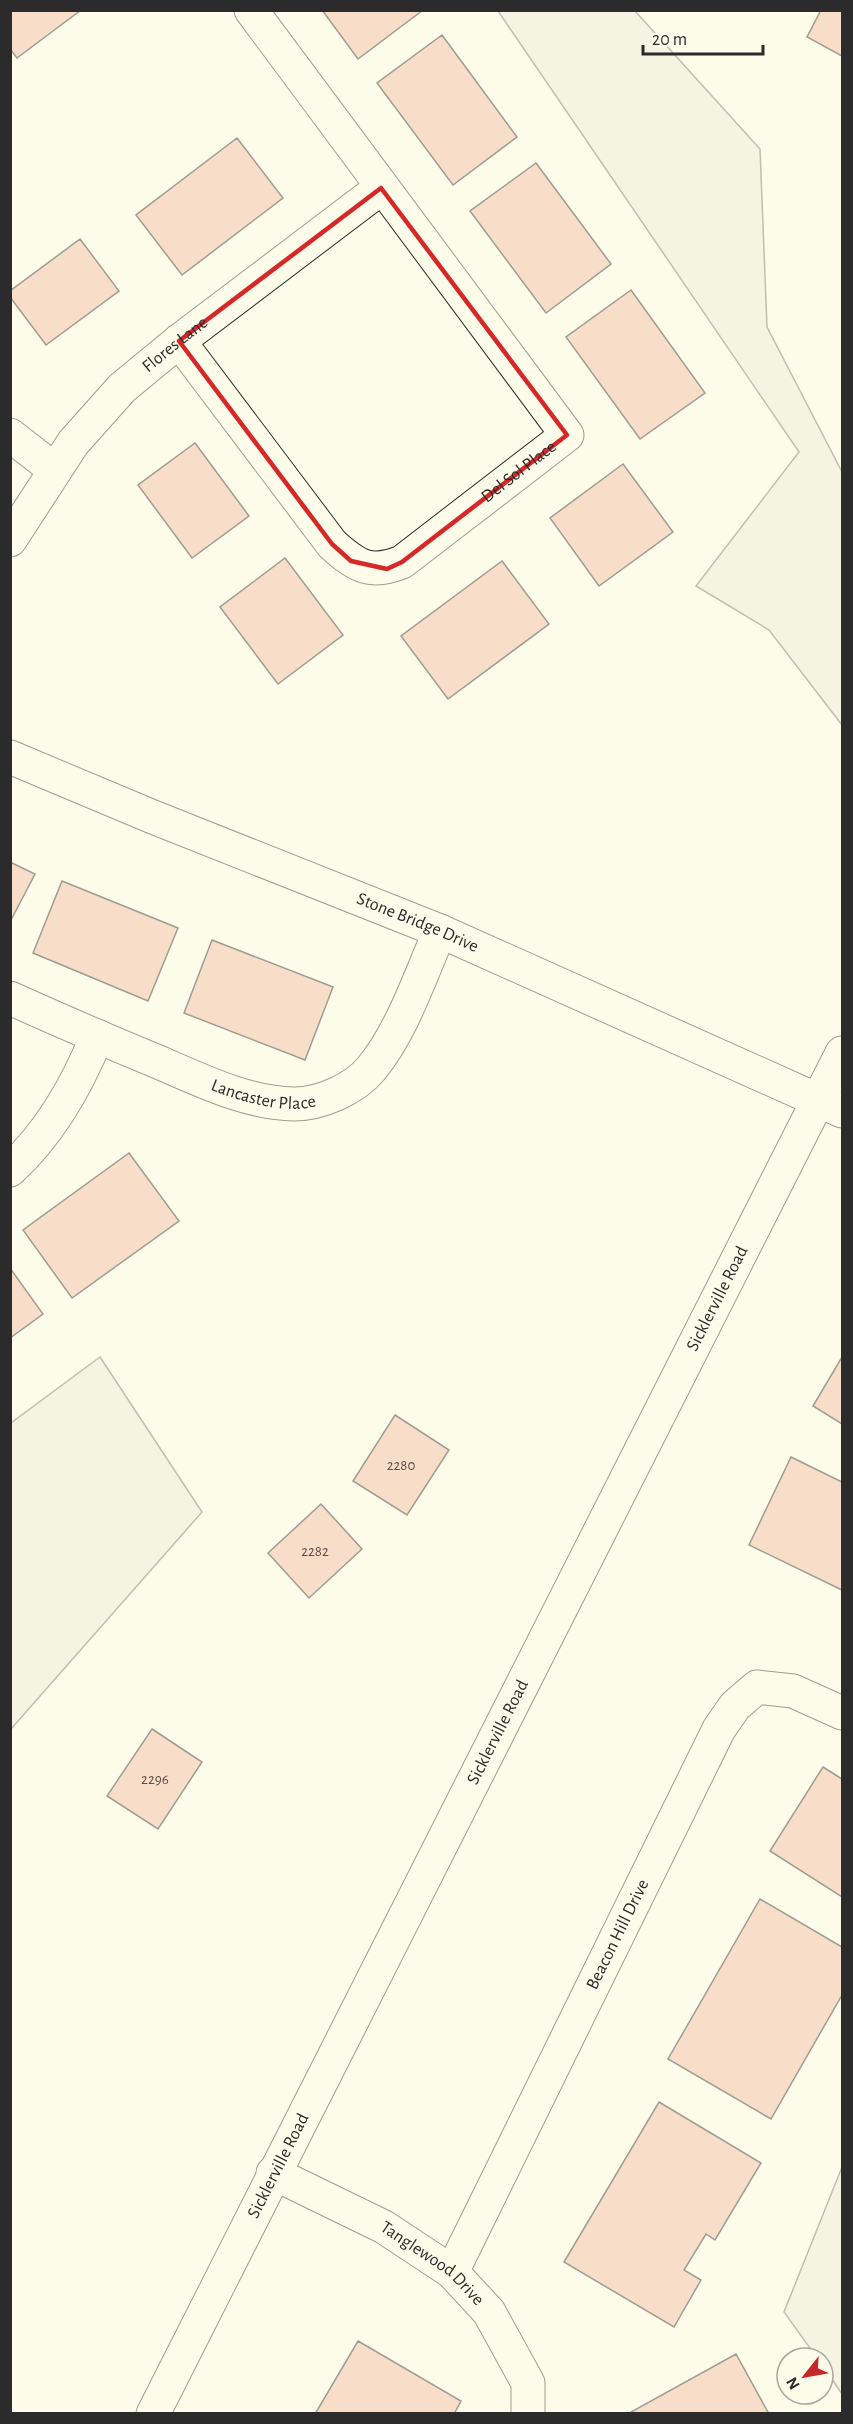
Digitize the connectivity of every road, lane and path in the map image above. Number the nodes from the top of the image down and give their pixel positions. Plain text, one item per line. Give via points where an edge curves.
1 (251, 10) edge
2 (381, 188) junction
3 (179, 341) junction
4 (10, 435) edge
5 (55, 470) junction
6 (10, 540) edge
7 (10, 757) edge
8 (440, 931) junction
9 (10, 998) edge
10 (97, 1036) junction
11 (843, 1053) edge
12 (831, 1105) edge
13 (10, 1170) edge
14 (843, 1713) edge
15 (273, 2173) junction
16 (452, 2272) junction
17 (153, 2414) edge
18 (528, 2414) edge

1 - 2 street, Del Sol Place
2 - 3 street, Flores Lane
2 - 3 street, Del Sol Place via 567,435 402,562 387,569 372,569 351,561 332,544
3 - 5 street, Flores Lane via 122,388
4 - 5 street
5 - 6 street, Flores Lane
7 - 8 street, Stone Bridge Drive
8 - 10 street, Lancaster Place via 398,1026 370,1069 355,1083 318,1100 296,1104 262,1101 214,1086
8 - 12 street, Stone Bridge Drive
9 - 10 street, Lancaster Place
10 - 13 street via 84,1070 57,1115
11 - 12 street, Sicklerville Road
12 - 15 street, Sicklerville Road
14 - 16 street, Beacon Hill Drive via 793,1691 757,1687 735,1706 719,1729
15 - 16 street, Tanglewood Drive via 384,2227
15 - 17 street, Sicklerville Road
16 - 18 street, Tanglewood Drive via 489,2312 528,2383

